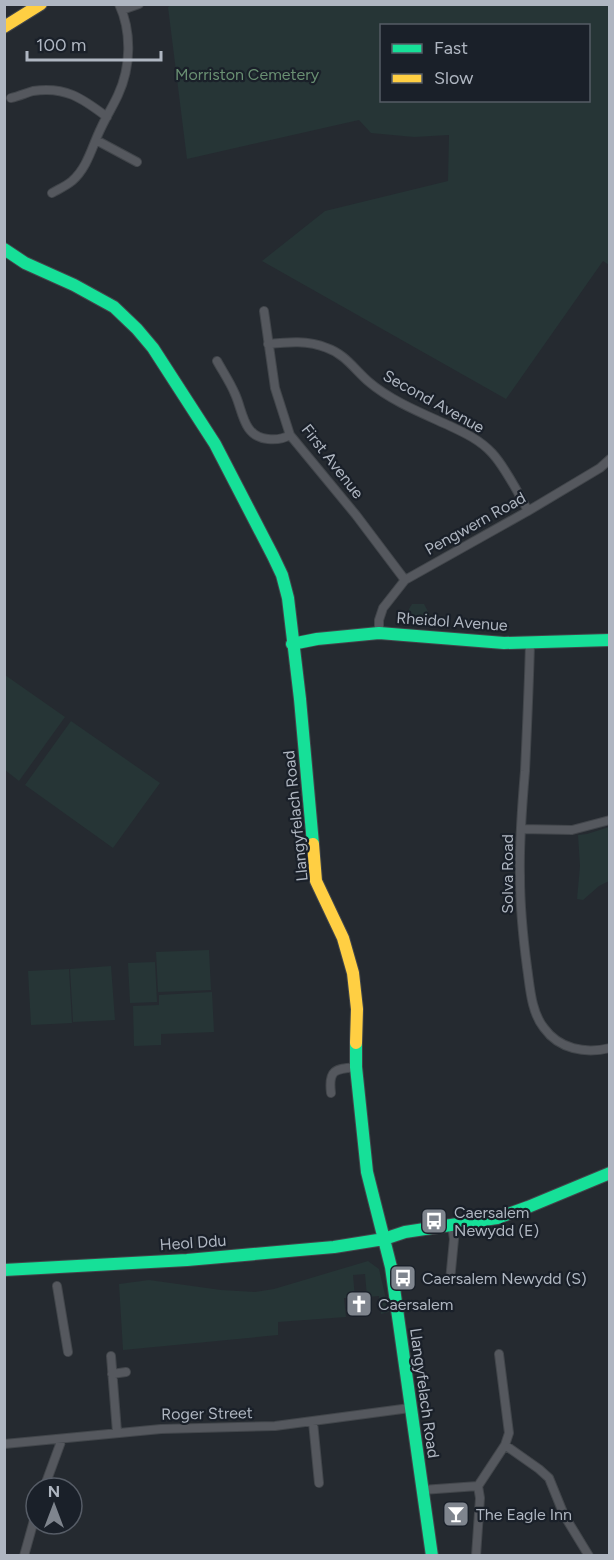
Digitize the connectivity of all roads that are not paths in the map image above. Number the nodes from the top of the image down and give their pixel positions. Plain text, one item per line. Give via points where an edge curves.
1 (41, 4) edge
2 (139, 4) edge
3 (120, 7) edge
4 (6, 22) edge
5 (11, 98) dead end
6 (106, 117) junction
7 (96, 140) junction
8 (137, 162) dead end
9 (52, 193) dead end
10 (4, 249) edge
11 (264, 311) dead end
12 (268, 344) junction
13 (217, 361) dead end
14 (290, 435) junction
15 (609, 459) edge
16 (528, 511) junction
17 (405, 580) junction
18 (379, 633) junction
19 (609, 640) edge
20 (530, 643) junction
21 (292, 644) junction
22 (609, 820) edge
23 (521, 829) junction
24 (609, 1048) edge
25 (356, 1067) junction
26 (331, 1092) dead end
27 (609, 1173) edge
28 (452, 1225) junction
29 (384, 1239) junction
30 (4, 1270) edge
31 (450, 1281) dead end
32 (57, 1286) dead end
33 (68, 1352) dead end
34 (499, 1354) dead end
35 (111, 1356) dead end
36 (126, 1372) dead end
37 (112, 1374) junction
38 (410, 1408) junction
39 (313, 1422) junction
40 (117, 1432) junction
41 (62, 1439) junction
42 (4, 1444) edge
43 (505, 1445) junction
44 (48, 1476) edge
45 (319, 1483) dead end
46 (478, 1486) junction
47 (422, 1490) junction
48 (30, 1536) edge
49 (24, 1556) edge
50 (432, 1556) edge
51 (476, 1556) edge
52 (589, 1556) edge

1 - 4 main road
2 - 3 street
3 - 6 street via 129,53 126,75
5 - 6 street via 31,92 63,91
6 - 7 street
7 - 8 street
7 - 9 street via 74,179
10 - 21 main road, Llangyfelach Road via 114,307 153,348 215,444 282,575
11 - 12 street, First Avenue
12 - 14 street, First Avenue via 275,388
12 - 16 street, Second Avenue via 297,342 328,348 342,355 386,393 464,431 492,453
13 - 14 street via 254,435 284,439
14 - 17 street, First Avenue
15 - 16 street, Pengwern Road
16 - 17 street, Pengwern Road
17 - 18 street, Pengwern Road via 383,608
18 - 20 main road, Rheidol Avenue
18 - 21 main road, Rheidol Avenue
19 - 20 main road, Rheidol Avenue
20 - 23 street, Solva Road
21 - 25 main road, Llangyfelach Road via 316,881 353,970
22 - 23 street via 572,830
23 - 24 street, Solva Road via 523,932 535,1011 542,1027 559,1043 580,1050
25 - 26 street via 334,1072
25 - 29 main road, Llangyfelach Road via 367,1172
27 - 28 main road, Heol Ddu via 497,1218
28 - 29 main road, Heol Ddu
28 - 31 street
29 - 30 main road, Heol Ddu via 198,1259
29 - 38 main road, Llangyfelach Road
32 - 33 street
34 - 43 street via 508,1433
35 - 37 street
36 - 37 street
37 - 40 street
38 - 39 street, Roger Street
38 - 47 main road, Llangyfelach Road
39 - 40 street, Roger Street
39 - 45 street
40 - 41 street, Roger Street
41 - 42 street, Roger Street
41 - 44 street
43 - 46 street
43 - 52 street via 549,1478 564,1515
46 - 47 street
46 - 51 street
47 - 50 main road, Llangyfelach Road
48 - 49 street

